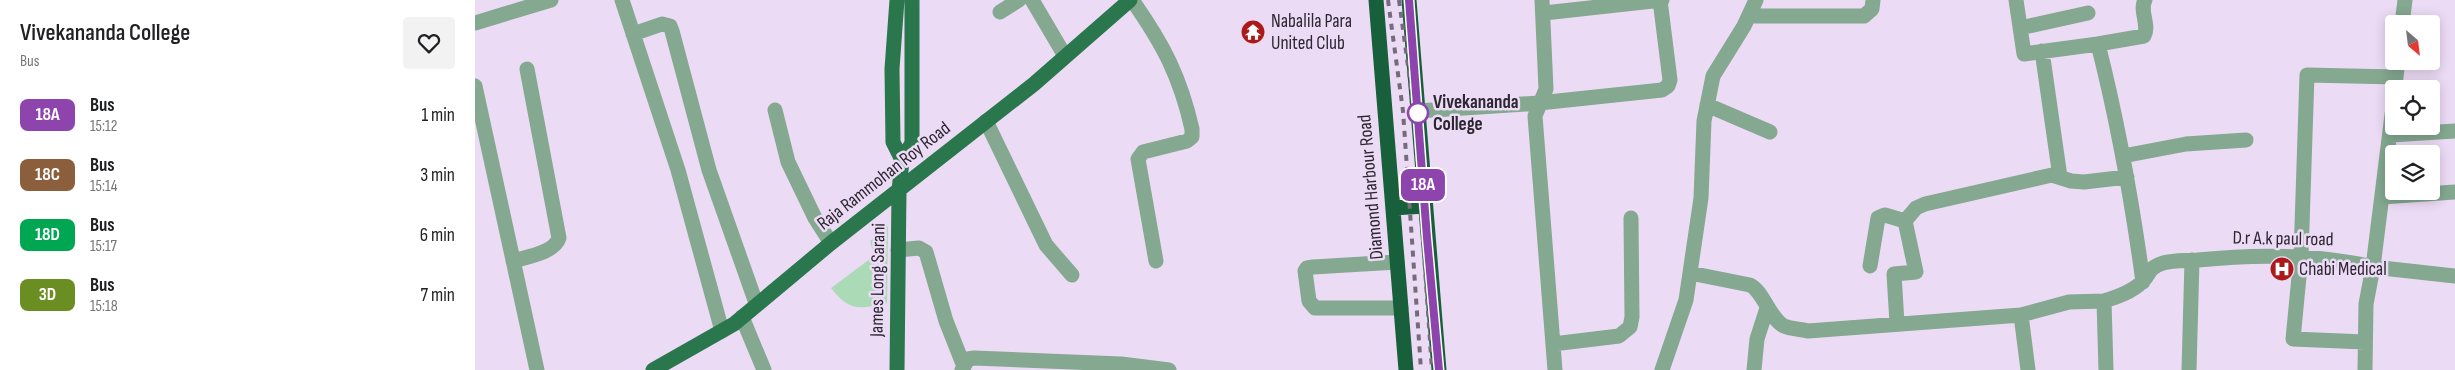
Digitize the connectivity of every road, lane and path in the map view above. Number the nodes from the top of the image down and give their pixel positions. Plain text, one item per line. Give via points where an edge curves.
1 (551, 0) edge
2 (622, 0) edge
3 (897, 0) edge
4 (912, 0) edge
5 (1019, 0) edge
6 (1033, 0) edge
7 (1131, 0) edge
8 (1376, 0) edge
9 (1409, 0) edge
10 (1661, 0) edge
11 (1756, 0) edge
12 (1873, 0) edge
13 (2016, 0) edge
14 (2145, 0) edge
15 (2405, 0) edge
16 (1543, 7) edge
17 (1000, 12) dead end
18 (2089, 13) dead end
19 (2403, 15) edge
20 (1749, 16) junction
21 (475, 23) edge
22 (2020, 28) junction
23 (633, 34) junction
24 (2098, 44) junction
25 (2042, 52) junction
26 (1065, 56) junction
27 (527, 69) dead end
28 (2385, 82) edge
29 (475, 86) edge
30 (1539, 103) junction
31 (1707, 105) junction
32 (775, 110) dead end
33 (1418, 110) junction
34 (986, 121) junction
35 (2455, 131) edge
36 (1770, 132) dead end
37 (2440, 132) edge
38 (2391, 135) edge
39 (2245, 140) dead end
40 (2123, 156) junction
41 (902, 160) junction
42 (2060, 177) junction
43 (2127, 177) junction
44 (899, 191) junction
45 (2455, 192) edge
46 (2382, 196) junction
47 (1425, 206) junction
48 (1393, 208) junction
49 (1631, 218) dead end
50 (1905, 221) junction
51 (831, 243) junction
52 (898, 250) junction
53 (2301, 256) junction
54 (2192, 260) junction
55 (513, 261) junction
56 (1157, 261) dead end
57 (1397, 262) junction
58 (1870, 266) dead end
59 (2373, 267) junction
60 (1690, 273) junction
61 (1072, 275) dead end
62 (2455, 276) edge
63 (2143, 282) junction
64 (2104, 301) junction
65 (757, 303) junction
66 (1401, 308) junction
67 (1767, 308) junction
68 (2021, 315) junction
69 (742, 317) junction
70 (1897, 323) junction
71 (722, 331) junction
72 (2365, 342) junction
73 (1553, 344) junction
74 (671, 366) edge
75 (962, 367) edge
76 (537, 370) edge
77 (653, 370) edge
78 (764, 370) edge
79 (897, 370) edge
80 (1169, 370) edge
81 (1406, 370) edge
82 (1439, 370) edge
83 (1555, 370) edge
84 (1662, 370) edge
85 (1754, 370) edge
86 (2028, 370) edge
87 (2106, 370) edge
88 (2189, 370) edge
89 (2365, 370) edge

1 - 21 street
2 - 23 street
3 - 41 main road via 892,111 893,142
4 - 41 main road via 912,143
5 - 17 street
6 - 26 street
7 - 26 main road, Raja Rammohan Roy Road
7 - 56 street via 1157,34 1179,78 1193,137 1140,155
8 - 48 highway, Diamond Harbour Road
9 - 33 highway
10 - 16 street
10 - 30 street via 1668,86 1662,90
11 - 20 street
12 - 20 street via 1872,9 1864,16
13 - 22 street
14 - 24 street via 2142,5 2144,36
15 - 19 street
16 - 30 street via 1546,89
18 - 22 street
20 - 31 street via 1713,76
22 - 25 street via 2024,54
23 - 65 street via 663,24 670,26 709,170
23 - 71 street via 677,170
24 - 25 street
24 - 40 street
25 - 42 street
26 - 34 main road, Raja Rammohan Roy Road
27 - 55 street via 559,238 551,248
28 - 53 street via 2307,75
29 - 55 street
30 - 33 street
30 - 73 street via 1535,116
31 - 36 street
31 - 60 street via 1701,198
32 - 51 street via 788,162
33 - 47 highway
34 - 44 main road, Raja Rammohan Roy Road
34 - 61 street via 1046,245
35 - 37 street
38 - 46 street
39 - 40 street via 2186,144
40 - 43 street
41 - 44 main road, James Long Sarani
42 - 43 street via 2084,182
42 - 50 street via 2052,175 1925,204 1916,208
43 - 63 street
44 - 51 main road, Raja Rammohan Roy Road
44 - 52 main road, James Long Sarani
45 - 46 street
46 - 59 street
47 - 48 highway
47 - 82 highway
48 - 57 highway, Diamond Harbour Road
49 - 73 street via 1630,327 1619,336
50 - 58 street via 1885,215 1878,218
50 - 70 street via 1916,272 1894,274
51 - 65 main road, Raja Rammohan Roy Road
52 - 75 street via 923,249 926,252
52 - 79 main road, James Long Sarani
53 - 54 street, D.r A.k paul road
53 - 59 street, D.r A.k paul road
53 - 72 street via 2293,339
54 - 63 street, D.r A.k paul road via 2164,263 2148,270
54 - 88 street
55 - 76 street
57 - 66 highway, Diamond Harbour Road
57 - 66 street via 1313,267 1305,271 1309,301 1315,308
59 - 62 street, D.r A.k paul road
59 - 72 street via 2366,304
60 - 67 street, D.r A.k paul road via 1757,288
60 - 84 street via 1687,300
63 - 64 street, D.r A.k paul road via 2122,296
64 - 68 street, D.r A.k paul road via 2069,302
64 - 87 street
65 - 69 main road, Raja Rammohan Roy Road
66 - 81 highway, Diamond Harbour Road
67 - 70 street, D.r A.k paul road via 1784,326 1807,331
67 - 85 street via 1757,339
68 - 70 street, D.r A.k paul road
68 - 86 street
69 - 71 main road, Raja Rammohan Roy Road
69 - 78 street
71 - 74 main road, Raja Rammohan Roy Road
72 - 89 street
73 - 83 street
74 - 77 main road, Raja Rammohan Roy Road
75 - 80 street via 968,359 974,358 1121,364

